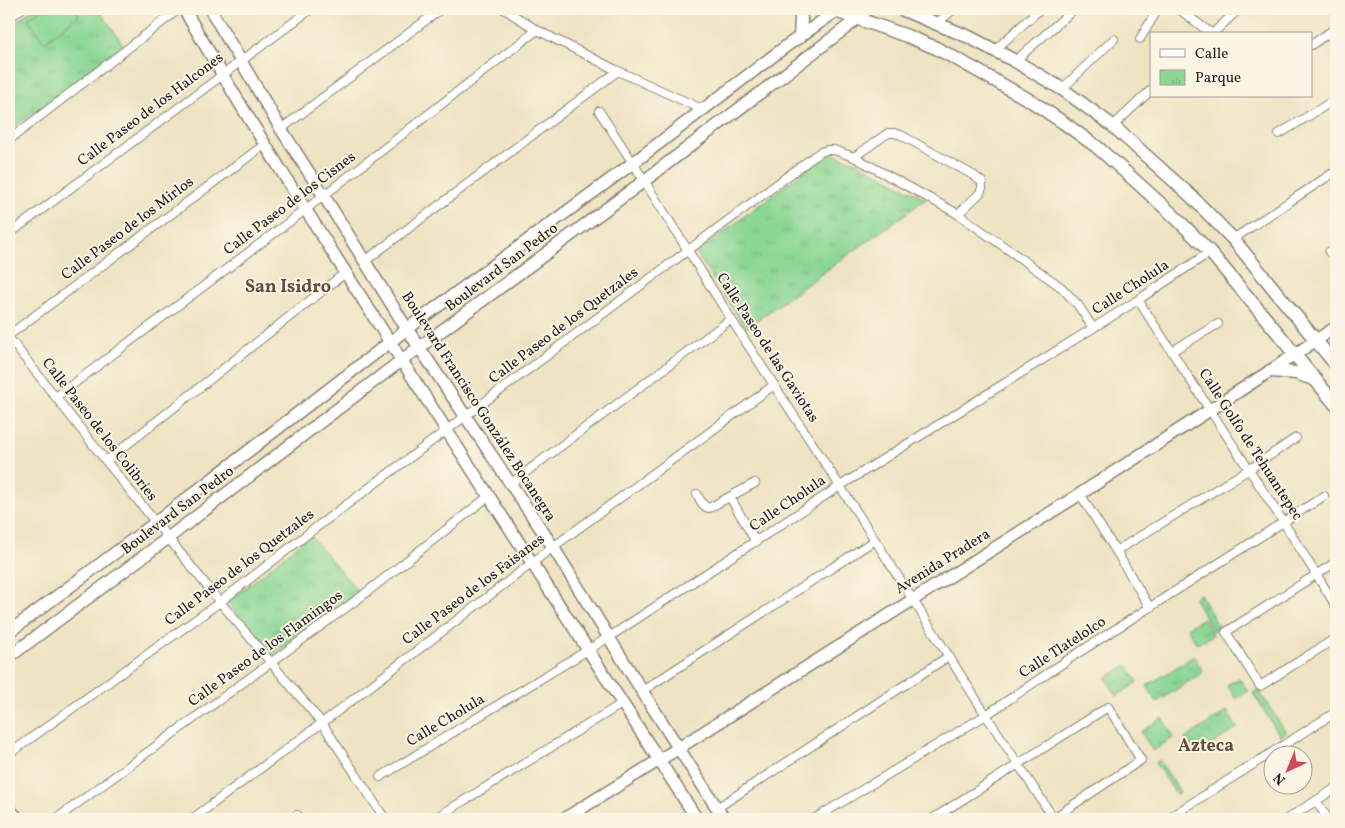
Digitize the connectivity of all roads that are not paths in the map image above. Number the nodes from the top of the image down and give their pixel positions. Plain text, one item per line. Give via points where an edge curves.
1 (21, 9) edge
2 (179, 9) edge
3 (184, 9) edge
4 (210, 9) edge
5 (310, 9) edge
6 (441, 9) edge
7 (504, 9) edge
8 (800, 9) edge
9 (868, 9) edge
10 (901, 9) edge
11 (954, 9) edge
12 (1040, 9) edge
13 (1158, 9) edge
14 (1179, 9) edge
15 (1239, 9) edge
16 (835, 10) edge
17 (1072, 11) dead end
18 (9, 18) edge
19 (857, 19) junction
20 (937, 23) junction
21 (1336, 28) edge
22 (538, 30) junction
23 (1209, 32) edge
24 (1214, 32) edge
25 (800, 37) junction
26 (1140, 38) dead end
27 (1114, 39) dead end
28 (1312, 44) edge
29 (996, 50) junction
30 (241, 60) junction
31 (1015, 61) junction
32 (618, 71) junction
33 (222, 75) junction
34 (746, 77) junction
35 (1062, 88) junction
36 (1150, 91) edge
37 (760, 93) junction
38 (1336, 99) edge
39 (704, 110) junction
40 (599, 111) dead end
41 (1113, 126) junction
42 (281, 129) junction
43 (1279, 134) dead end
44 (9, 140) edge
45 (264, 145) junction
46 (854, 157) junction
47 (633, 163) junction
48 (1336, 171) edge
49 (644, 181) junction
50 (324, 196) junction
51 (305, 210) junction
52 (958, 214) junction
53 (9, 234) edge
54 (1233, 239) junction
55 (687, 251) junction
56 (1210, 252) junction
57 (365, 261) junction
58 (345, 273) junction
59 (1138, 300) junction
60 (731, 320) junction
61 (1218, 324) dead end
62 (1336, 327) edge
63 (1093, 328) junction
64 (408, 329) junction
65 (9, 337) edge
66 (1316, 340) junction
67 (390, 342) junction
68 (420, 348) junction
69 (1172, 351) junction
70 (1295, 355) junction
71 (402, 360) junction
72 (1336, 364) edge
73 (1270, 372) junction
74 (1316, 380) junction
75 (774, 384) junction
76 (56, 397) junction
77 (1336, 405) edge
78 (1210, 410) junction
79 (465, 417) junction
80 (447, 431) junction
81 (1296, 438) dead end
82 (106, 461) junction
83 (1248, 470) junction
84 (755, 483) dead end
85 (510, 484) junction
86 (840, 486) junction
87 (697, 494) dead end
88 (1080, 494) junction
89 (489, 496) junction
90 (1324, 496) dead end
91 (730, 497) junction
92 (156, 523) junction
93 (1284, 523) junction
94 (168, 538) junction
95 (875, 540) junction
96 (756, 542) junction
97 (553, 547) junction
98 (1116, 551) junction
99 (1336, 562) edge
100 (533, 563) junction
101 (1316, 574) junction
102 (912, 599) junction
103 (220, 602) junction
104 (1336, 606) edge
105 (1150, 608) junction
106 (9, 632) edge
107 (610, 637) junction
108 (1336, 638) edge
109 (589, 650) junction
110 (949, 656) junction
111 (9, 657) edge
112 (271, 662) junction
113 (642, 690) junction
114 (623, 703) junction
115 (1336, 712) edge
116 (986, 715) junction
117 (322, 723) junction
118 (678, 748) junction
119 (9, 754) edge
120 (659, 760) junction
121 (1019, 764) junction
122 (380, 777) dead end
123 (1336, 788) edge
124 (1316, 801) junction
125 (717, 808) junction
126 (9, 810) edge
127 (383, 818) edge
128 (18, 819) edge
129 (56, 819) edge
130 (192, 819) edge
131 (434, 819) edge
132 (564, 819) edge
133 (697, 819) edge
134 (724, 819) edge
135 (814, 819) edge
136 (932, 819) edge
137 (1053, 819) edge
138 (1167, 819) edge
139 (1287, 819) edge
140 (1328, 819) edge

1 - 18 street
2 - 44 street
3 - 33 street
4 - 30 street, Boulevard Francisco González Bocanegra
5 - 30 street, Calle Paseo de los Halcones
6 - 42 street
7 - 22 street
8 - 25 main road
9 - 19 street, Boulevard San Pedro
10 - 20 main road
11 - 20 street
12 - 29 street
13 - 26 street
14 - 23 street
15 - 24 street
16 - 19 main road
16 - 25 street, Boulevard San Pedro
17 - 31 street
19 - 37 street, Boulevard San Pedro
19 - 56 main road via 945,53 1064,123 1131,177
20 - 29 main road
21 - 28 street
22 - 32 street
22 - 50 street, Calle Paseo de los Cisnes
25 - 34 street, Boulevard San Pedro
27 - 35 street
29 - 31 main road
30 - 33 street, Calle Paseo de los Halcones
30 - 42 street, Boulevard Francisco González Bocanegra
31 - 35 main road
32 - 39 street
32 - 57 street
33 - 45 street
33 - 53 street, Calle Paseo de los Halcones
34 - 37 street
34 - 39 street, Boulevard San Pedro
35 - 41 main road
36 - 41 street
37 - 49 street, Boulevard San Pedro
38 - 43 street
39 - 47 street, Boulevard San Pedro
40 - 47 street, Calle Paseo de las Gaviotas
41 - 54 main road
42 - 50 street, Boulevard Francisco González Bocanegra
45 - 51 street
45 - 65 street, Calle Paseo de los Mirlos
46 - 52 street, Calle Paseo de los Quetzales
46 - 52 street via 888,134 901,135 982,182 980,193
46 - 55 street, Calle Paseo de los Quetzales via 834,150 820,152
47 - 49 street, Calle Paseo de las Gaviotas
47 - 64 street, Boulevard San Pedro
48 - 54 street
49 - 55 street, Calle Paseo de las Gaviotas
49 - 68 street, Boulevard San Pedro
50 - 51 street, Calle Paseo de los Cisnes
50 - 57 street, Boulevard Francisco González Bocanegra
51 - 58 street
51 - 76 street, Calle Paseo de los Cisnes
52 - 63 street, Calle Paseo de los Quetzales via 1061,287
54 - 66 main road
55 - 60 street, Calle Paseo de las Gaviotas
55 - 79 street, Calle Paseo de los Quetzales
56 - 59 street, Calle Cholula
56 - 70 main road
57 - 64 street, Boulevard Francisco González Bocanegra
58 - 67 street
58 - 82 street
59 - 63 street, Calle Cholula
59 - 69 street, Calle Golfo de Tehuantepec
60 - 75 street, Calle Paseo de las Gaviotas
60 - 85 street
61 - 69 street
62 - 66 street, Avenida Pradera
63 - 86 street, Calle Cholula
64 - 67 street, Boulevard San Pedro
64 - 68 street, Boulevard Francisco González Bocanegra
65 - 76 street, Calle Paseo de los Colibríes
66 - 70 street, Avenida Pradera
66 - 72 main road
67 - 71 street
67 - 92 street, Boulevard San Pedro
68 - 71 street, Boulevard San Pedro
68 - 79 street, Boulevard Francisco González Bocanegra
69 - 78 street, Calle Golfo de Tehuantepec
70 - 73 street, Avenida Pradera
70 - 74 main road
71 - 80 street
71 - 94 street, Boulevard San Pedro
73 - 74 main road via 1296,373
73 - 78 street, Avenida Pradera
74 - 77 main road
75 - 86 street, Calle Paseo de las Gaviotas
75 - 97 street, Calle Paseo de los Faisanes
76 - 82 street, Calle Paseo de los Colibríes
78 - 83 street, Calle Golfo de Tehuantepec
78 - 88 street, Avenida Pradera
79 - 80 street, Calle Paseo de los Quetzales
79 - 85 street, Boulevard Francisco González Bocanegra
80 - 89 street
80 - 103 street, Calle Paseo de los Quetzales
81 - 83 street
82 - 92 street, Calle Paseo de los Colibríes
83 - 93 street, Calle Golfo de Tehuantepec
83 - 98 street
84 - 91 street
85 - 97 street, Boulevard Francisco González Bocanegra
86 - 95 street, Calle Paseo de las Gaviotas
86 - 96 street, Calle Cholula
87 - 91 street via 702,504 709,508
88 - 98 street
88 - 102 street, Avenida Pradera
89 - 100 street
89 - 112 street, Calle Paseo de los Flamingos via 362,596
90 - 93 street, Calle Tlatelolco
91 - 96 street
92 - 94 street, Calle Paseo de los Colibríes
92 - 106 street, Boulevard San Pedro
93 - 101 street, Calle Golfo de Tehuantepec
93 - 105 street, Calle Tlatelolco
94 - 103 street, Calle Paseo de los Colibríes
94 - 111 street, Boulevard San Pedro
95 - 102 street, Calle Paseo de las Gaviotas
95 - 113 street
96 - 107 street, Calle Cholula
97 - 100 street, Calle Paseo de los Faisanes
97 - 107 street, Boulevard Francisco González Bocanegra
98 - 105 street
99 - 101 street
100 - 109 street
100 - 117 street, Calle Paseo de los Faisanes
101 - 104 street, Calle Golfo de Tehuantepec
101 - 108 street via 1226,632 1260,686
102 - 110 street, Calle Paseo de las Gaviotas
102 - 118 street, Avenida Pradera
103 - 112 street, Calle Paseo de los Colibríes
103 - 119 street, Calle Paseo de los Quetzales
105 - 116 street, Calle Tlatelolco
107 - 109 street, Calle Cholula
107 - 113 street, Boulevard Francisco González Bocanegra
109 - 114 street
109 - 122 street, Calle Cholula
110 - 116 street, Calle Paseo de las Gaviotas
110 - 125 street
112 - 117 street, Calle Paseo de los Colibríes
112 - 129 street, Calle Paseo de los Flamingos
113 - 118 street, Boulevard Francisco González Bocanegra
114 - 120 street
114 - 131 street
115 - 138 street
116 - 121 street, Calle Paseo de las Gaviotas
116 - 135 street, Calle Tlatelolco
117 - 127 street, Calle Paseo de los Colibríes
117 - 130 street, Calle Paseo de los Faisanes
118 - 120 street, Avenida Pradera
118 - 125 street, Boulevard Francisco González Bocanegra
120 - 132 street, Avenida Pradera
120 - 133 street
121 - 136 street
121 - 137 street, Calle Paseo de las Gaviotas
121 - 137 street via 1108,707 1141,760
123 - 124 street
124 - 139 street
124 - 140 street
125 - 134 street, Boulevard Francisco González Bocanegra
126 - 128 main road

